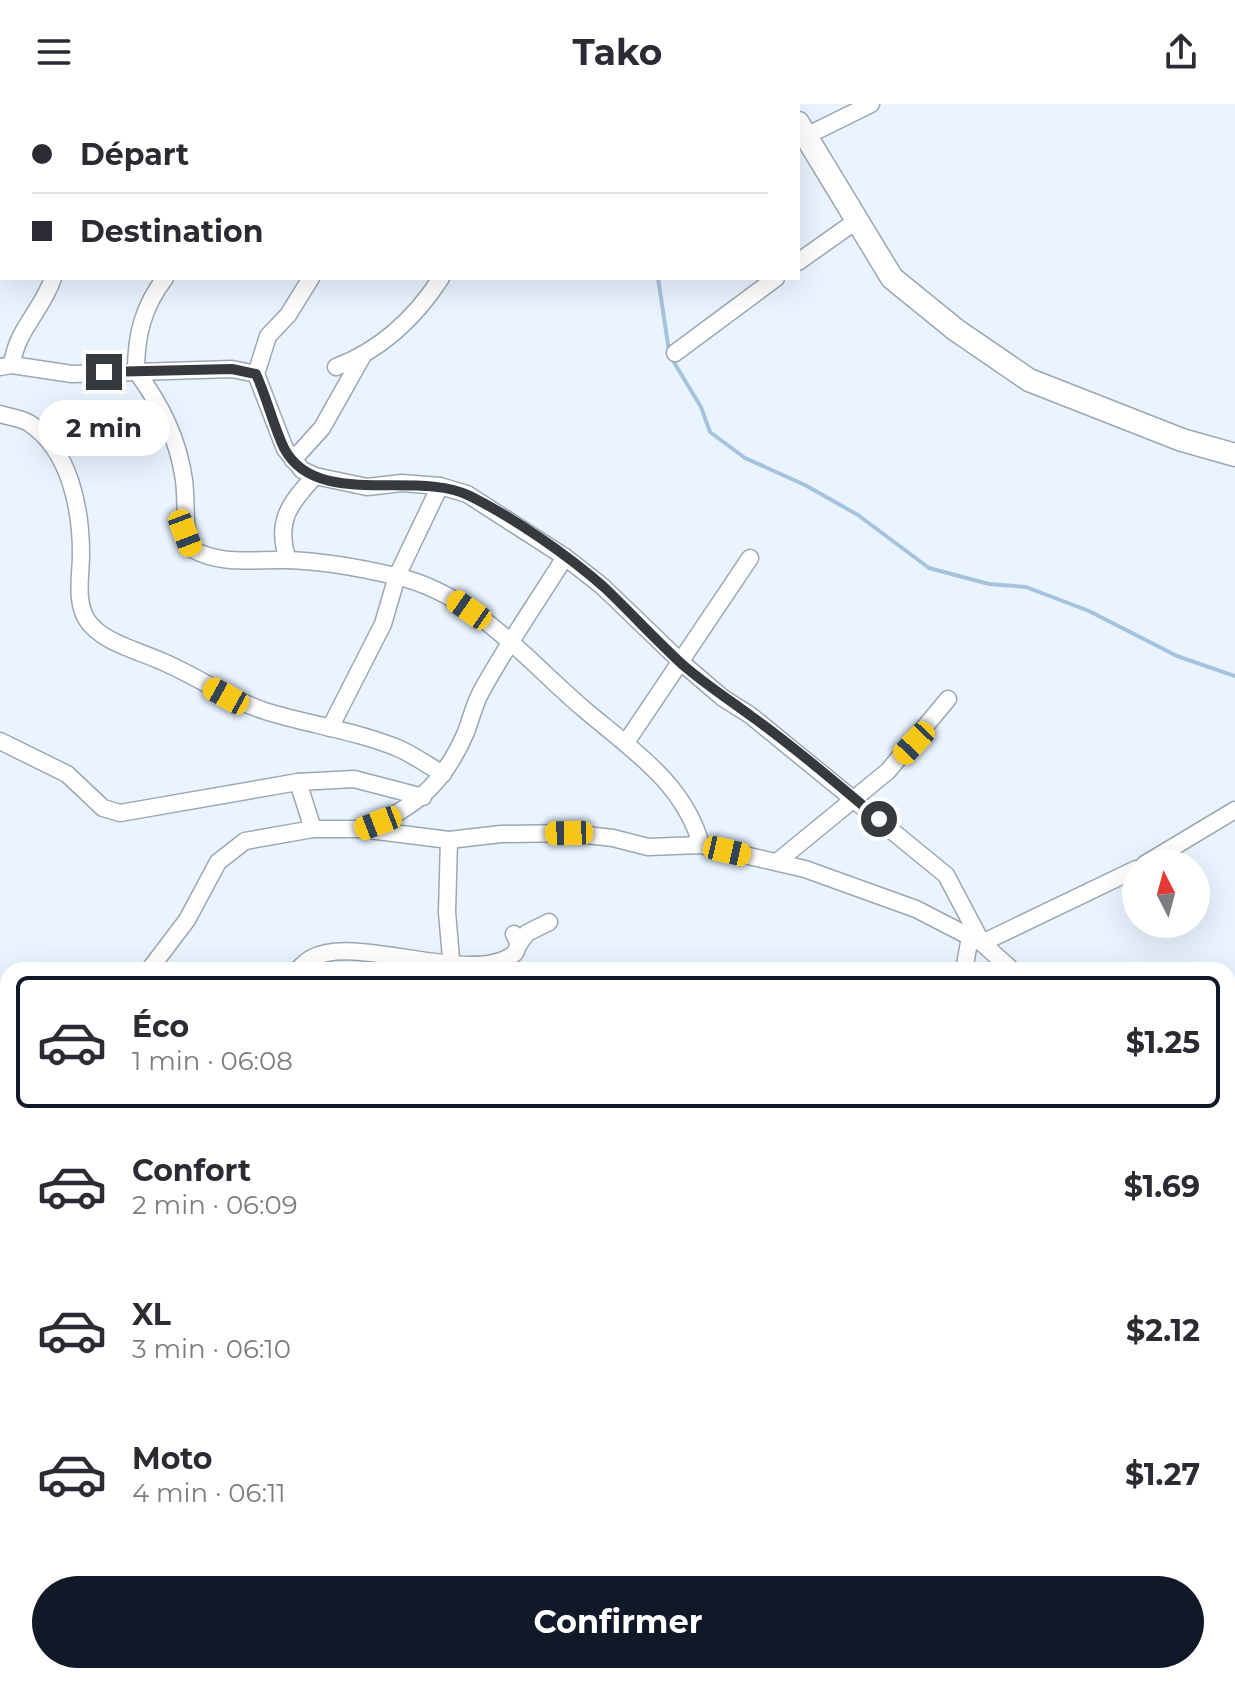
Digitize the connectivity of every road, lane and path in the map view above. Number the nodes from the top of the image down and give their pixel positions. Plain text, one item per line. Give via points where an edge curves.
1 (871, 104) edge
2 (801, 132) edge
3 (856, 221) junction
4 (800, 261) edge
5 (52, 280) edge
6 (163, 280) edge
7 (310, 280) edge
8 (440, 280) edge
9 (773, 280) edge
10 (675, 353) dead end
11 (362, 357) junction
12 (6, 366) edge
13 (336, 367) dead end
14 (136, 371) junction
15 (256, 374) junction
16 (0, 414) edge
17 (1235, 455) edge
18 (293, 460) junction
19 (315, 476) junction
20 (440, 486) junction
21 (565, 557) junction
22 (750, 558) dead end
23 (288, 560) junction
24 (397, 576) junction
25 (513, 642) junction
26 (682, 663) junction
27 (948, 699) dead end
28 (330, 728) junction
29 (0, 741) edge
30 (627, 741) junction
31 (443, 774) junction
32 (298, 782) junction
33 (423, 797) junction
34 (856, 800) junction
35 (1235, 810) edge
36 (313, 829) junction
37 (361, 829) junction
38 (449, 840) junction
39 (701, 845) junction
40 (1170, 850) edge
41 (777, 862) junction
42 (1122, 875) edge
43 (549, 922) dead end
44 (976, 940) junction
45 (155, 962) edge
46 (306, 962) edge
47 (421, 962) edge
48 (451, 962) edge
49 (490, 962) edge
50 (967, 962) edge
51 (1002, 962) edge

1 - 2 street
2 - 3 street
3 - 4 street
3 - 17 street via 892,278 1029,380 1182,440
5 - 12 street
6 - 14 street via 140,324
7 - 15 street via 268,336
8 - 11 street via 406,324
9 - 10 street
11 - 13 street
11 - 18 street via 322,428
12 - 14 street via 72,374
14 - 15 street via 232,369
14 - 23 street via 161,405 174,437 184,481 185,533 192,549 235,562
15 - 18 street
16 - 28 street via 28,422 54,447 67,473 78,511 79,594 87,620 104,636 226,696
18 - 19 street
19 - 20 street via 367,487
19 - 23 street via 282,522 280,539
20 - 21 street via 467,494
20 - 24 street
21 - 25 street
21 - 26 street
22 - 26 street
23 - 24 street
24 - 25 street via 447,595
24 - 28 street via 383,624
25 - 30 street via 586,711
25 - 31 street via 479,694
26 - 30 street
26 - 34 street
27 - 34 street via 914,743
28 - 31 street via 403,751
29 - 32 street via 67,774 103,808 120,813
30 - 39 street via 678,795
31 - 33 street
32 - 33 street via 354,779
32 - 36 street
33 - 37 street via 394,817
34 - 41 street
34 - 44 street via 946,875
35 - 40 street
36 - 37 street
36 - 45 street via 245,841 218,862 187,920
37 - 38 street
38 - 39 street via 569,833 648,847
38 - 48 street
39 - 41 street
41 - 44 street via 916,909
42 - 44 street
43 - 49 street via 516,939 511,957
44 - 50 street
44 - 51 street
46 - 47 street via 338,951

